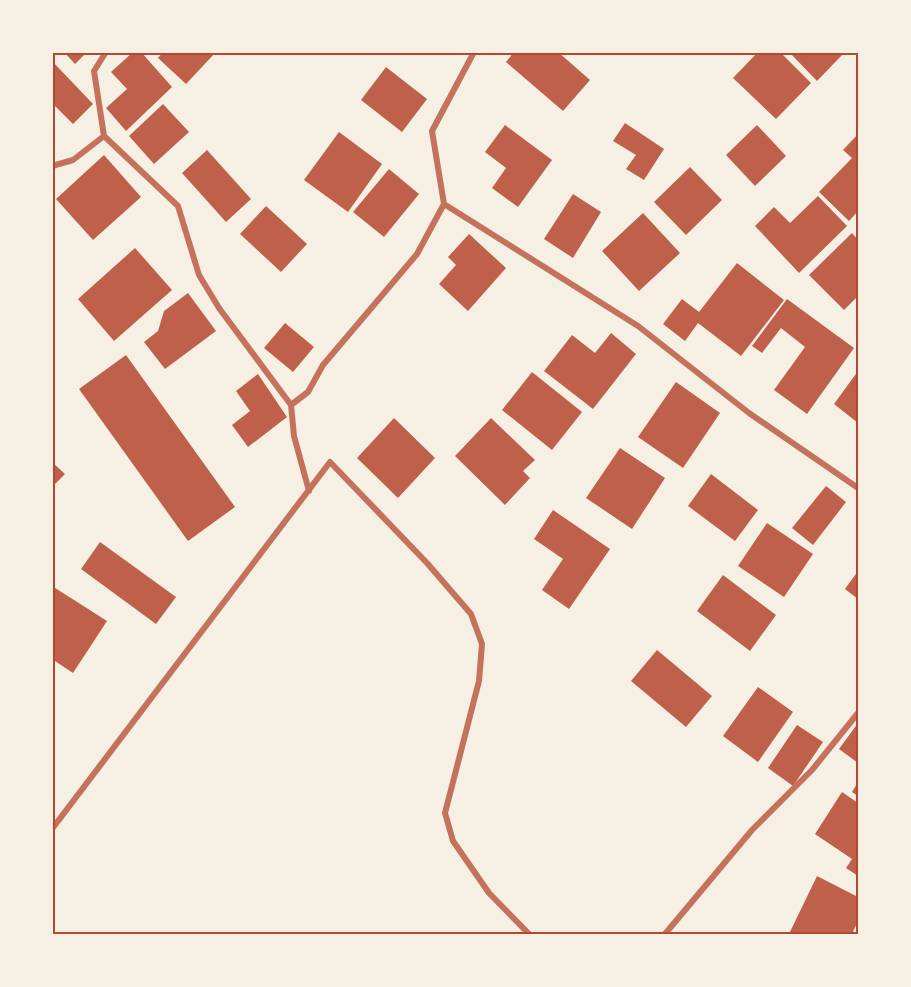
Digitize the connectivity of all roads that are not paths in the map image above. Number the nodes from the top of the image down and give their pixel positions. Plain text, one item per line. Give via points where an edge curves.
1 (106, 52) edge
2 (474, 52) edge
3 (104, 136) junction
4 (52, 166) edge
5 (444, 204) junction
6 (291, 405) junction
7 (858, 488) edge
8 (309, 490) junction
9 (858, 713) edge
10 (52, 829) edge
11 (529, 934) edge
12 (665, 934) edge

1 - 3 street via 94,71
2 - 5 street via 432,131
3 - 4 street via 74,160
3 - 6 street via 178,206 199,275
5 - 6 street via 417,254 323,365 308,392
5 - 7 street via 638,326 749,413
6 - 8 street via 294,435
8 - 10 street
8 - 11 street via 330,462 427,562 471,614 482,644 478,681 445,813 453,841 489,892
9 - 12 street

